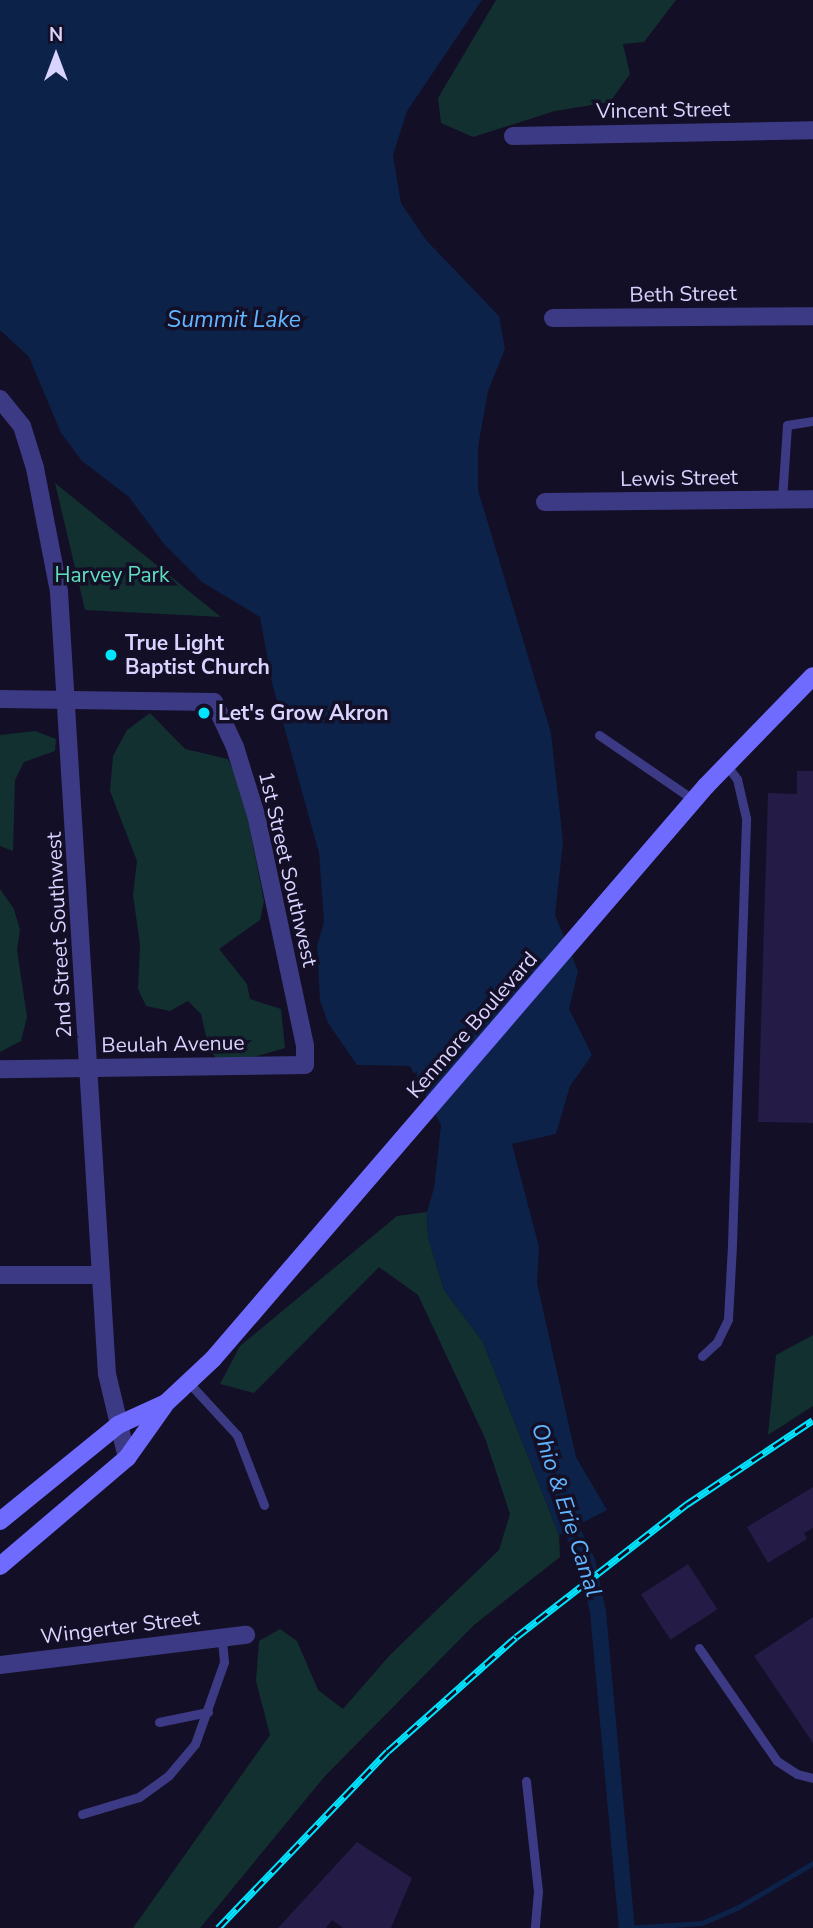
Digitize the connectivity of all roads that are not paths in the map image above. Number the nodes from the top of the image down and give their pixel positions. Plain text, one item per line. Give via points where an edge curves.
1 (813, 130) edge
2 (513, 136) dead end
3 (813, 316) edge
4 (553, 318) dead end
5 (0, 399) edge
6 (7, 416) edge
7 (813, 421) edge
8 (782, 499) junction
9 (813, 499) edge
10 (545, 502) dead end
11 (813, 677) edge
12 (0, 699) edge
13 (68, 700) junction
14 (599, 735) dead end
15 (727, 766) junction
16 (694, 800) junction
17 (304, 1065) joint
18 (89, 1068) junction
19 (0, 1069) edge
20 (0, 1275) edge
21 (102, 1275) junction
22 (702, 1356) dead end
23 (189, 1383) junction
24 (166, 1403) junction
25 (118, 1425) junction
26 (127, 1458) junction
27 (264, 1505) dead end
28 (0, 1521) edge
29 (0, 1566) edge
30 (246, 1635) dead end
31 (222, 1638) junction
32 (699, 1648) dead end
33 (0, 1665) edge
34 (208, 1712) junction
35 (159, 1722) dead end
36 (813, 1778) edge
37 (526, 1781) dead end
38 (82, 1814) dead end
39 (535, 1928) edge

1 - 2 street, Vincent Street
3 - 4 street, Beth Street
5 - 6 street, 2nd Street Southwest
6 - 13 street, 2nd Street Southwest via 22,426 46,514 59,592
7 - 8 lane via 787,425
8 - 9 street, Lewis Street
8 - 10 street, Lewis Street
11 - 15 main road, Kenmore Boulevard
12 - 13 street
13 - 17 street, 1st Street Southwest via 214,702 235,747 256,815 304,1046
13 - 18 street, 2nd Street Southwest
14 - 16 lane
15 - 16 main road, Kenmore Boulevard
15 - 22 lane via 737,779 746,818 732,1244 728,1319 717,1342
16 - 23 main road, Kenmore Boulevard
17 - 18 street, Beulah Avenue
18 - 19 street, Beulah Avenue
18 - 21 street, 2nd Street Southwest
20 - 21 street
21 - 25 street, 2nd Street Southwest via 107,1374
23 - 24 main road, Kenmore Boulevard
23 - 27 lane via 237,1435
24 - 25 main road, Kenmore Boulevard
24 - 26 main road, Kenmore Boulevard
25 - 26 street, 2nd Street Southwest
25 - 28 main road, Kenmore Boulevard
26 - 29 main road, Kenmore Boulevard
30 - 31 street, Wingerter Street
31 - 33 street, Wingerter Street
31 - 34 lane via 224,1662
32 - 36 lane via 777,1761
34 - 35 lane
34 - 38 lane via 195,1744 169,1776 139,1797
37 - 39 lane via 538,1891

